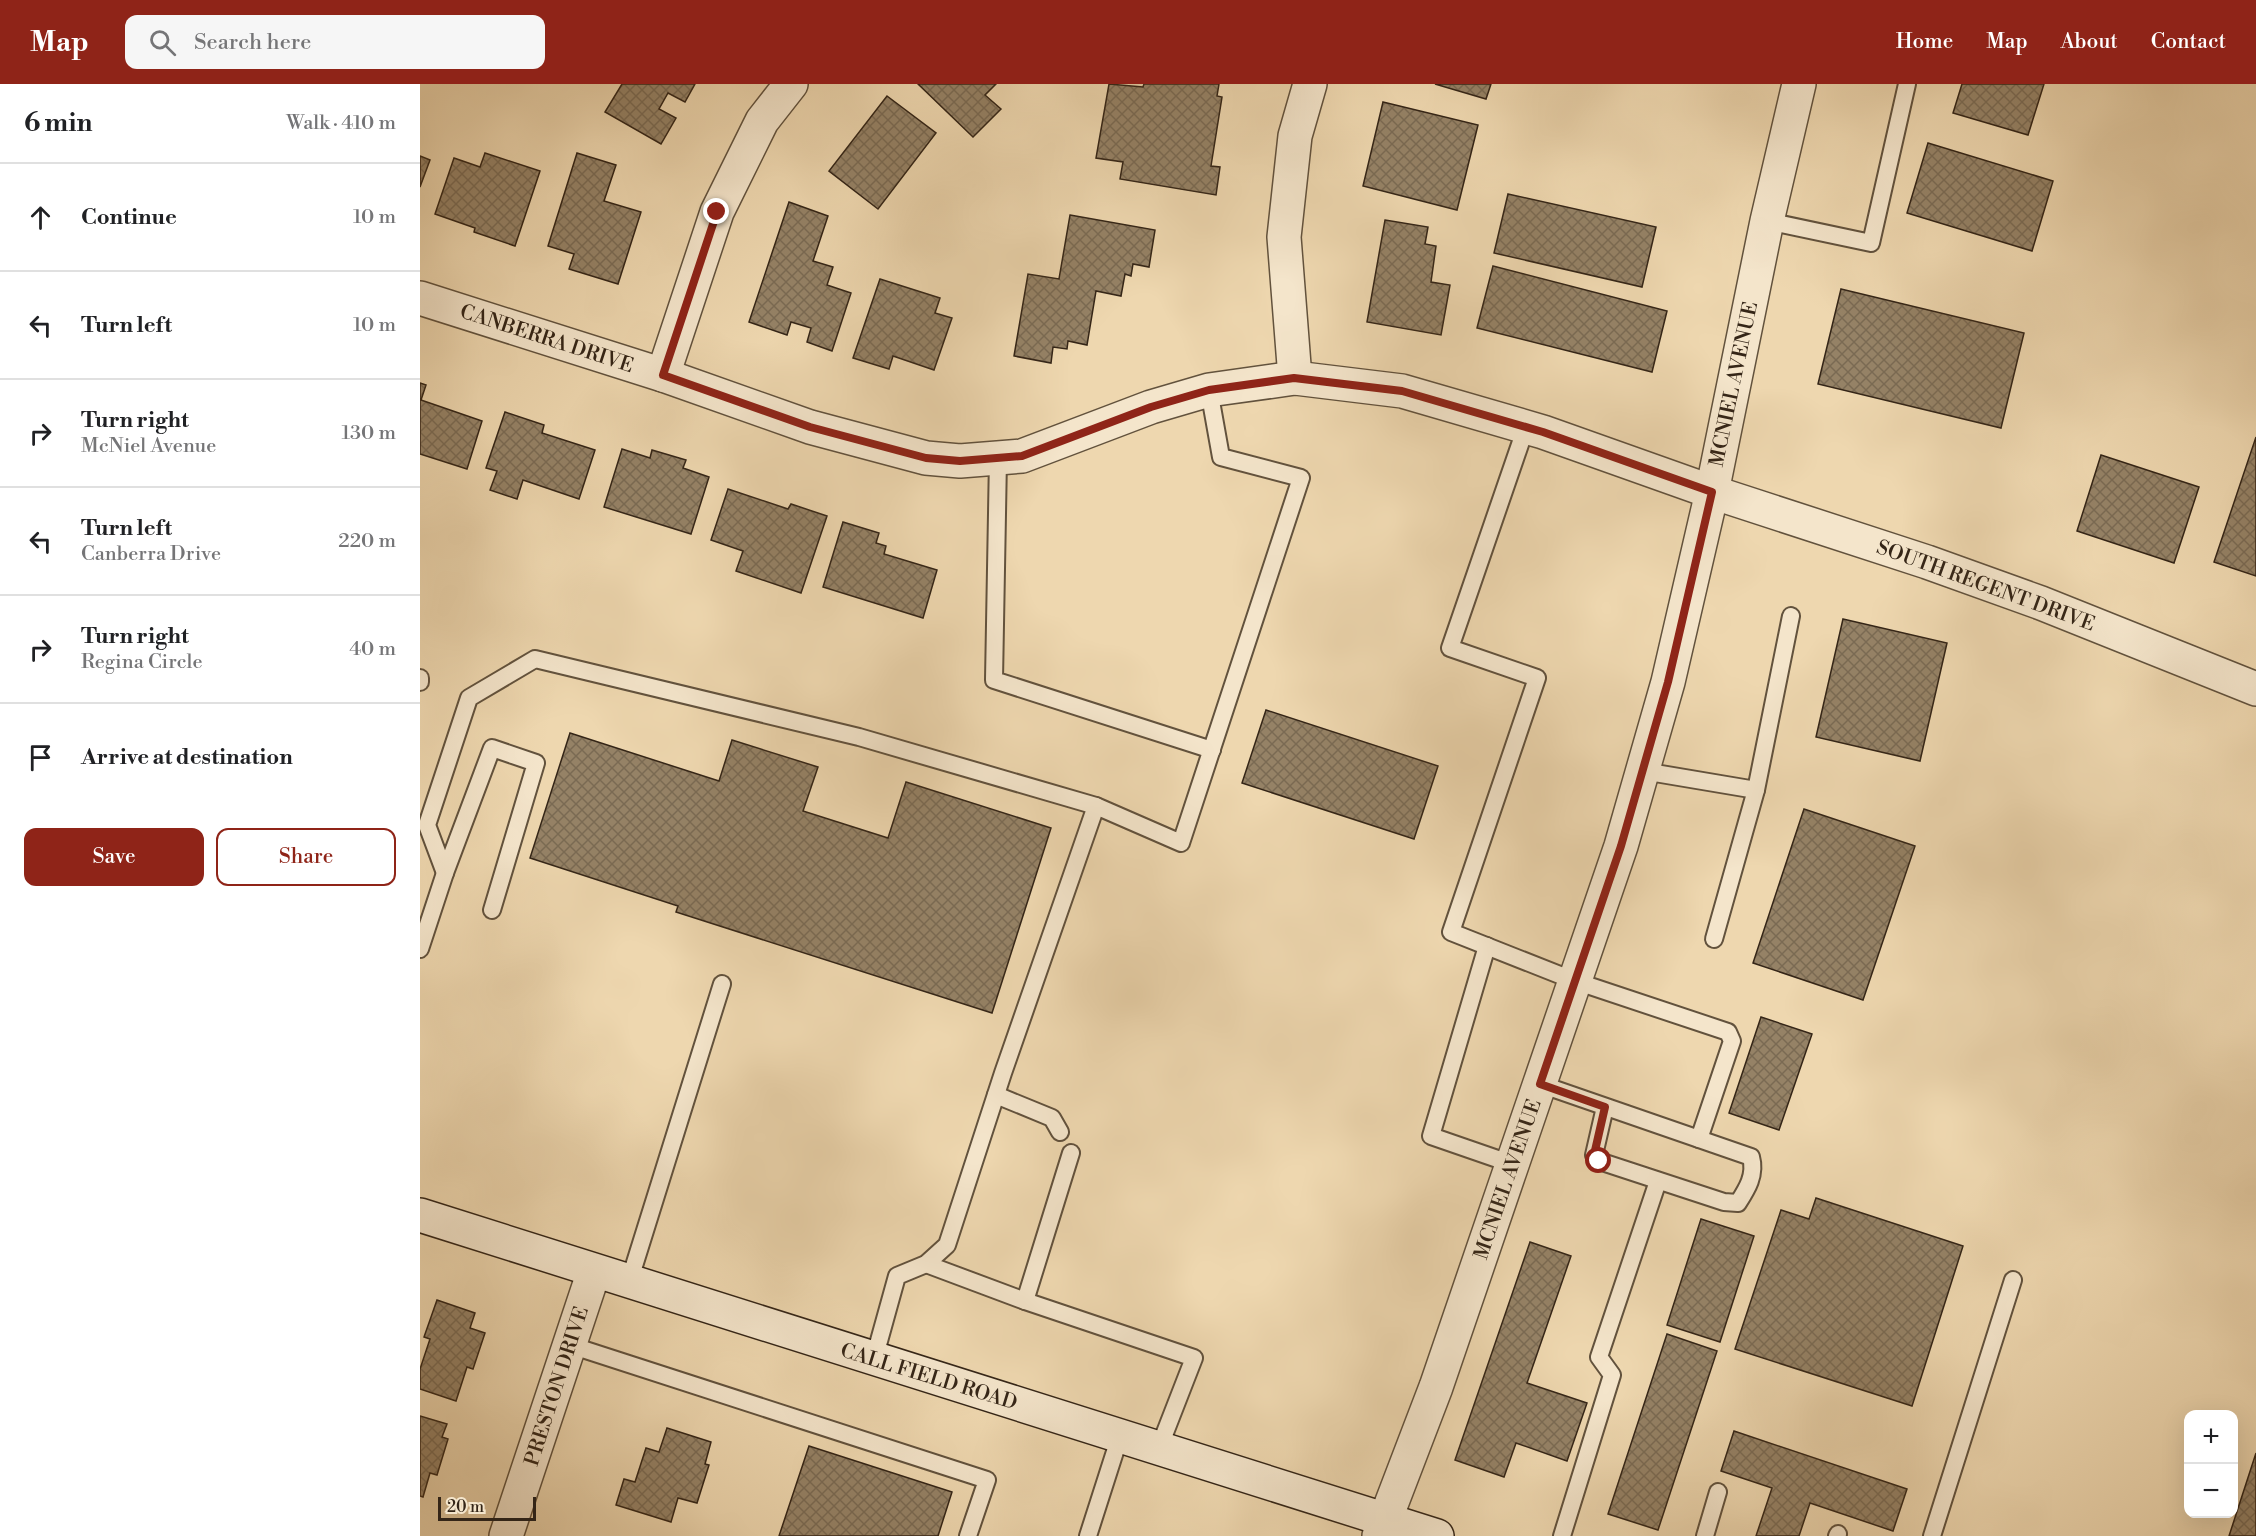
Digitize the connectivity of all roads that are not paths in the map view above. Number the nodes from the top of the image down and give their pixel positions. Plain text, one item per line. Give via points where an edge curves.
1 (791, 84) edge
2 (1310, 84) edge
3 (1799, 84) edge
4 (1907, 84) edge
5 (1767, 221) junction
6 (420, 298) edge
7 (663, 375) junction
8 (1294, 378) junction
9 (1209, 390) junction
10 (1526, 427) junction
11 (999, 458) junction
12 (1712, 492) junction
13 (1791, 616) dead end
14 (2256, 689) edge
15 (1212, 750) junction
16 (1643, 771) junction
17 (1756, 790) junction
18 (1096, 806) junction
19 (445, 873) junction
20 (492, 910) dead end
21 (1714, 939) dead end
22 (1487, 946) junction
23 (420, 949) edge
24 (1575, 981) junction
25 (722, 984) dead end
26 (1540, 1084) junction
27 (996, 1095) junction
28 (1605, 1107) junction
29 (1060, 1132) dead end
30 (1699, 1139) junction
31 (1071, 1153) dead end
32 (1512, 1164) junction
33 (1658, 1181) junction
34 (420, 1215) edge
35 (926, 1264) junction
36 (594, 1271) junction
37 (2013, 1280) dead end
38 (629, 1282) junction
39 (1025, 1301) junction
40 (570, 1345) junction
41 (874, 1359) junction
42 (1120, 1436) junction
43 (1159, 1448) junction
44 (1718, 1492) dead end
45 (1382, 1528) edge
46 (506, 1536) edge
47 (968, 1536) edge
48 (1088, 1536) edge
49 (1437, 1536) edge
50 (1562, 1536) edge
51 (1705, 1536) edge
52 (1932, 1536) edge

1 - 7 street via 762,121 717,212
2 - 8 street via 1295,136 1284,237
3 - 5 street, MCNIEL AVENUE
4 - 5 lane via 1871,243
5 - 12 street, MCNIEL AVENUE
6 - 7 street, CANBERRA DRIVE
7 - 11 street, CANBERRA DRIVE via 810,427 926,458
8 - 9 street, CANBERRA DRIVE
8 - 10 street, CANBERRA DRIVE via 1402,391
9 - 11 street, CANBERRA DRIVE via 1151,407 1022,456
9 - 15 lane via 1221,457 1301,478
10 - 12 street, CANBERRA DRIVE
10 - 22 lane via 1450,648 1537,678 1450,932
11 - 15 lane via 994,680
12 - 14 street, SOUTH REGENT DRIVE via 2041,603
12 - 16 street, MCNIEL AVENUE
13 - 17 lane
15 - 18 lane via 1181,843
16 - 17 lane
16 - 24 street, MCNIEL AVENUE
17 - 21 lane
18 - 19 lane via 859,736 535,659 469,698 427,825
18 - 27 lane
19 - 20 lane via 492,748 536,763
19 - 23 lane
22 - 24 lane
22 - 32 lane via 1431,1136
24 - 26 street, MCNIEL AVENUE
24 - 30 lane via 1728,1032 1732,1041
25 - 38 lane
26 - 28 lane
26 - 32 street, MCNIEL AVENUE
27 - 29 lane via 1052,1118
27 - 35 lane via 946,1245
28 - 30 lane
28 - 33 lane via 1594,1155 1599,1161
30 - 33 lane via 1751,1157 1750,1184 1738,1203
31 - 39 lane
32 - 45 street, MCNIEL AVENUE via 1436,1387
33 - 50 lane via 1599,1357 1612,1375
34 - 36 street, CALL FIELD ROAD
35 - 39 lane
35 - 41 lane via 897,1276
36 - 38 street, CALL FIELD ROAD
36 - 40 street, PRESTON DRIVE
37 - 52 lane
38 - 41 street, CALL FIELD ROAD
39 - 43 lane via 1194,1358
40 - 46 street, PRESTON DRIVE
40 - 47 lane via 987,1480
41 - 42 street, CALL FIELD ROAD
42 - 43 street, CALL FIELD ROAD
42 - 48 lane
43 - 45 street, CALL FIELD ROAD
44 - 51 lane
45 - 49 street, CALL FIELD ROAD

